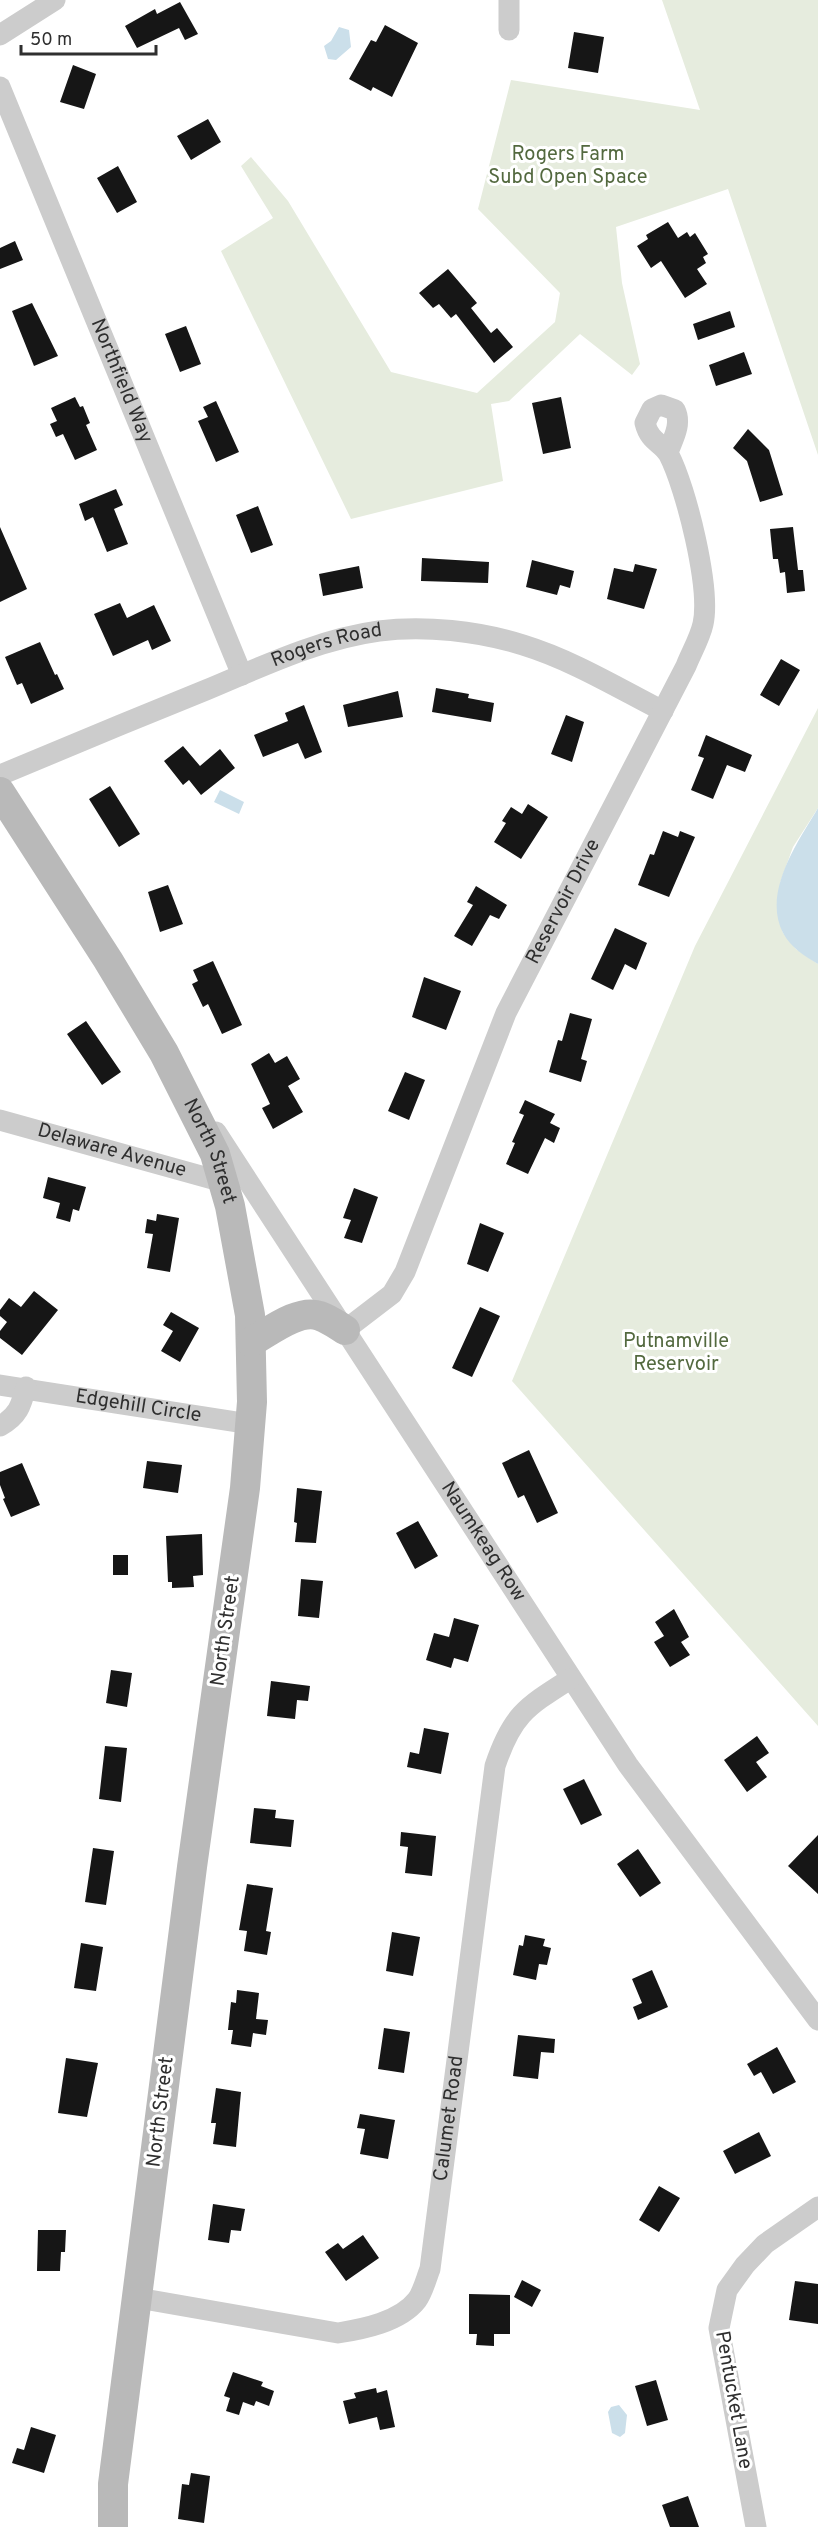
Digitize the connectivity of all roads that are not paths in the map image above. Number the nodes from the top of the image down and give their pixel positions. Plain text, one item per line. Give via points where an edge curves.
1 (55, 0) edge
2 (509, 0) edge
3 (509, 30) dead end
4 (0, 35) edge
5 (0, 87) edge
6 (668, 452) dead end
7 (242, 675) junction
8 (663, 711) junction
9 (0, 775) edge
10 (0, 792) edge
11 (164, 1053) junction
12 (0, 1120) edge
13 (223, 1182) junction
14 (345, 1330) junction
15 (251, 1342) junction
16 (0, 1385) edge
17 (26, 1387) junction
18 (250, 1424) junction
19 (0, 1426) edge
20 (570, 1679) junction
21 (818, 2020) edge
22 (818, 2207) edge
23 (138, 2298) junction
24 (113, 2527) edge
25 (756, 2527) edge

1 - 4 street
2 - 3 street
5 - 7 street, Northfield Way
6 - 8 street, Reservoir Drive via 689,514 703,574 703,623
7 - 8 street, Rogers Road via 331,642 379,631 427,630 472,634 522,645 569,663
7 - 9 street, Rogers Road
8 - 14 street, Reservoir Drive via 506,1013 405,1272 392,1294
10 - 11 street, North Street
11 - 13 street, North Street via 215,1154
11 - 14 street, Naumkeag Row
12 - 13 street, Delaware Avenue
13 - 15 street, North Street via 250,1315
14 - 15 street via 319,1315 306,1314
14 - 20 street, Naumkeag Row
15 - 18 street, North Street
16 - 17 street, Edgehill Circle
17 - 18 street, Edgehill Circle
17 - 19 street via 21,1409
18 - 23 street, North Street via 245,1488
20 - 21 street, Naumkeag Row via 628,1765
20 - 23 street, Calumet Road via 529,1705 505,1735 495,1766 430,2269 416,2301 392,2318 366,2329 338,2332
22 - 25 street, Pentucket Lane via 765,2244 745,2265 728,2290 719,2328
23 - 24 street, North Street via 113,2484

